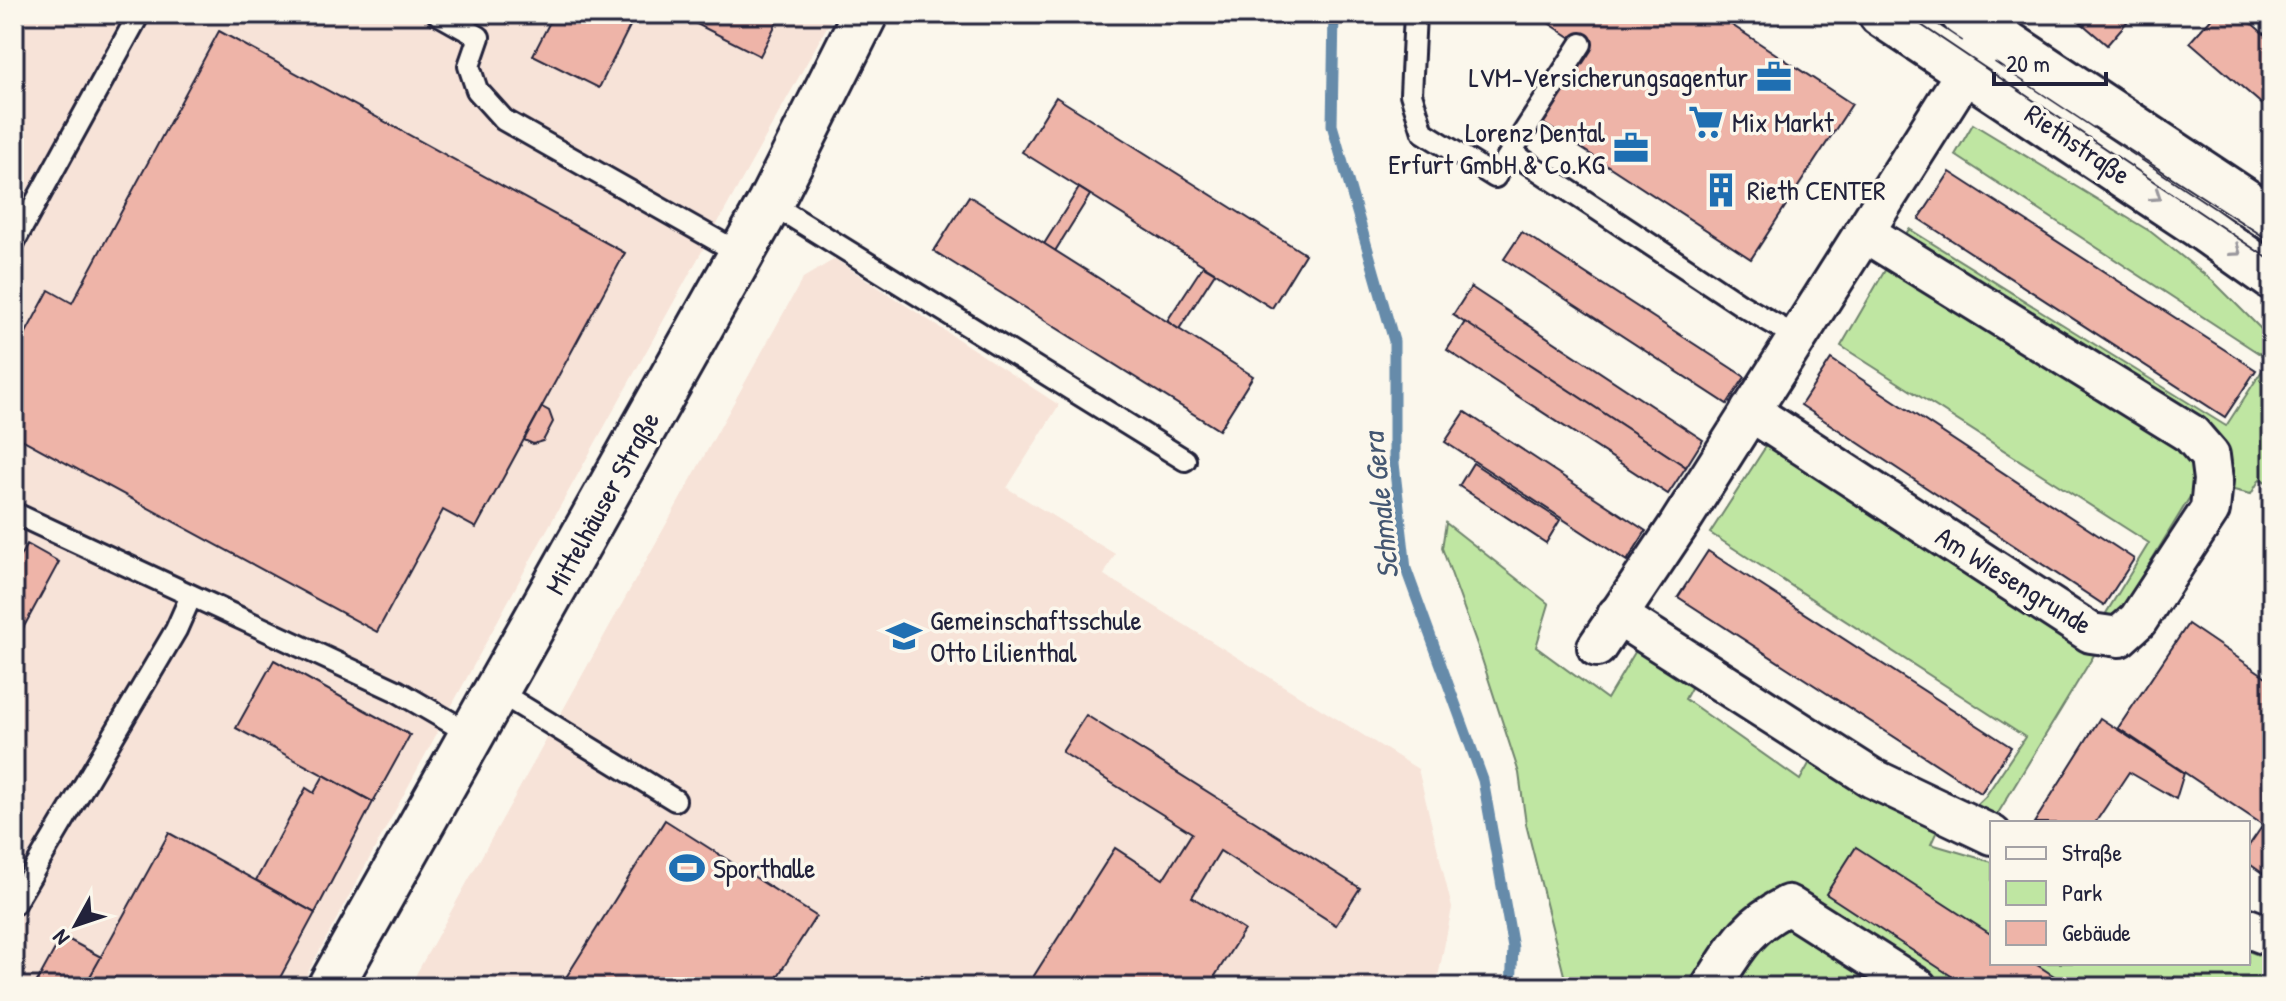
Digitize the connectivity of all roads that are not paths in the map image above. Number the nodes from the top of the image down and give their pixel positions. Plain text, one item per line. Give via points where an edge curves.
1 (139, 14) edge
2 (438, 14) edge
3 (865, 14) edge
4 (1415, 14) edge
5 (1881, 14) edge
6 (1977, 23) edge
7 (1581, 44) dead end
8 (1968, 71) junction
9 (1511, 152) junction
10 (770, 203) junction
11 (2272, 219) edge
12 (1864, 232) junction
13 (14, 242) edge
14 (741, 254) junction
15 (2272, 277) edge
16 (1797, 337) junction
17 (1750, 411) junction
18 (1185, 460) dead end
19 (14, 513) edge
20 (191, 596) junction
21 (1617, 615) junction
22 (1597, 647) dead end
23 (497, 691) junction
24 (471, 734) junction
25 (675, 800) dead end
26 (1990, 834) edge
27 (14, 904) edge
28 (2250, 929) edge
29 (2272, 937) edge
30 (330, 987) edge
31 (1711, 987) edge
32 (1917, 987) edge

1 - 13 lane
2 - 14 lane via 479,37 469,66 477,90 504,120
3 - 10 main road, Mittelhäuser Straße
4 - 9 lane via 1411,94 1423,132 1495,177
5 - 8 main road, Riethstraße
6 - 8 street
6 - 11 main road, Riethstraße
7 - 9 lane
8 - 12 street
8 -> 15 main road, Riethstraße
9 - 16 lane
10 - 14 main road, Mittelhäuser Straße
10 - 18 lane
12 - 16 street
12 - 17 street, Am Wiesengrunde via 2191,434 2210,456 2210,510 2138,620 2119,637 2091,633
14 - 23 main road, Mittelhäuser Straße
16 - 17 street
17 - 21 street
19 - 20 lane
20 - 24 lane via 397,691
20 - 27 lane
21 - 22 street
21 - 26 street via 1872,778
23 - 24 main road, Mittelhäuser Straße
23 - 25 lane
24 - 30 main road, Mittelhäuser Straße
28 - 29 street
31 - 32 street via 1746,933 1788,905

